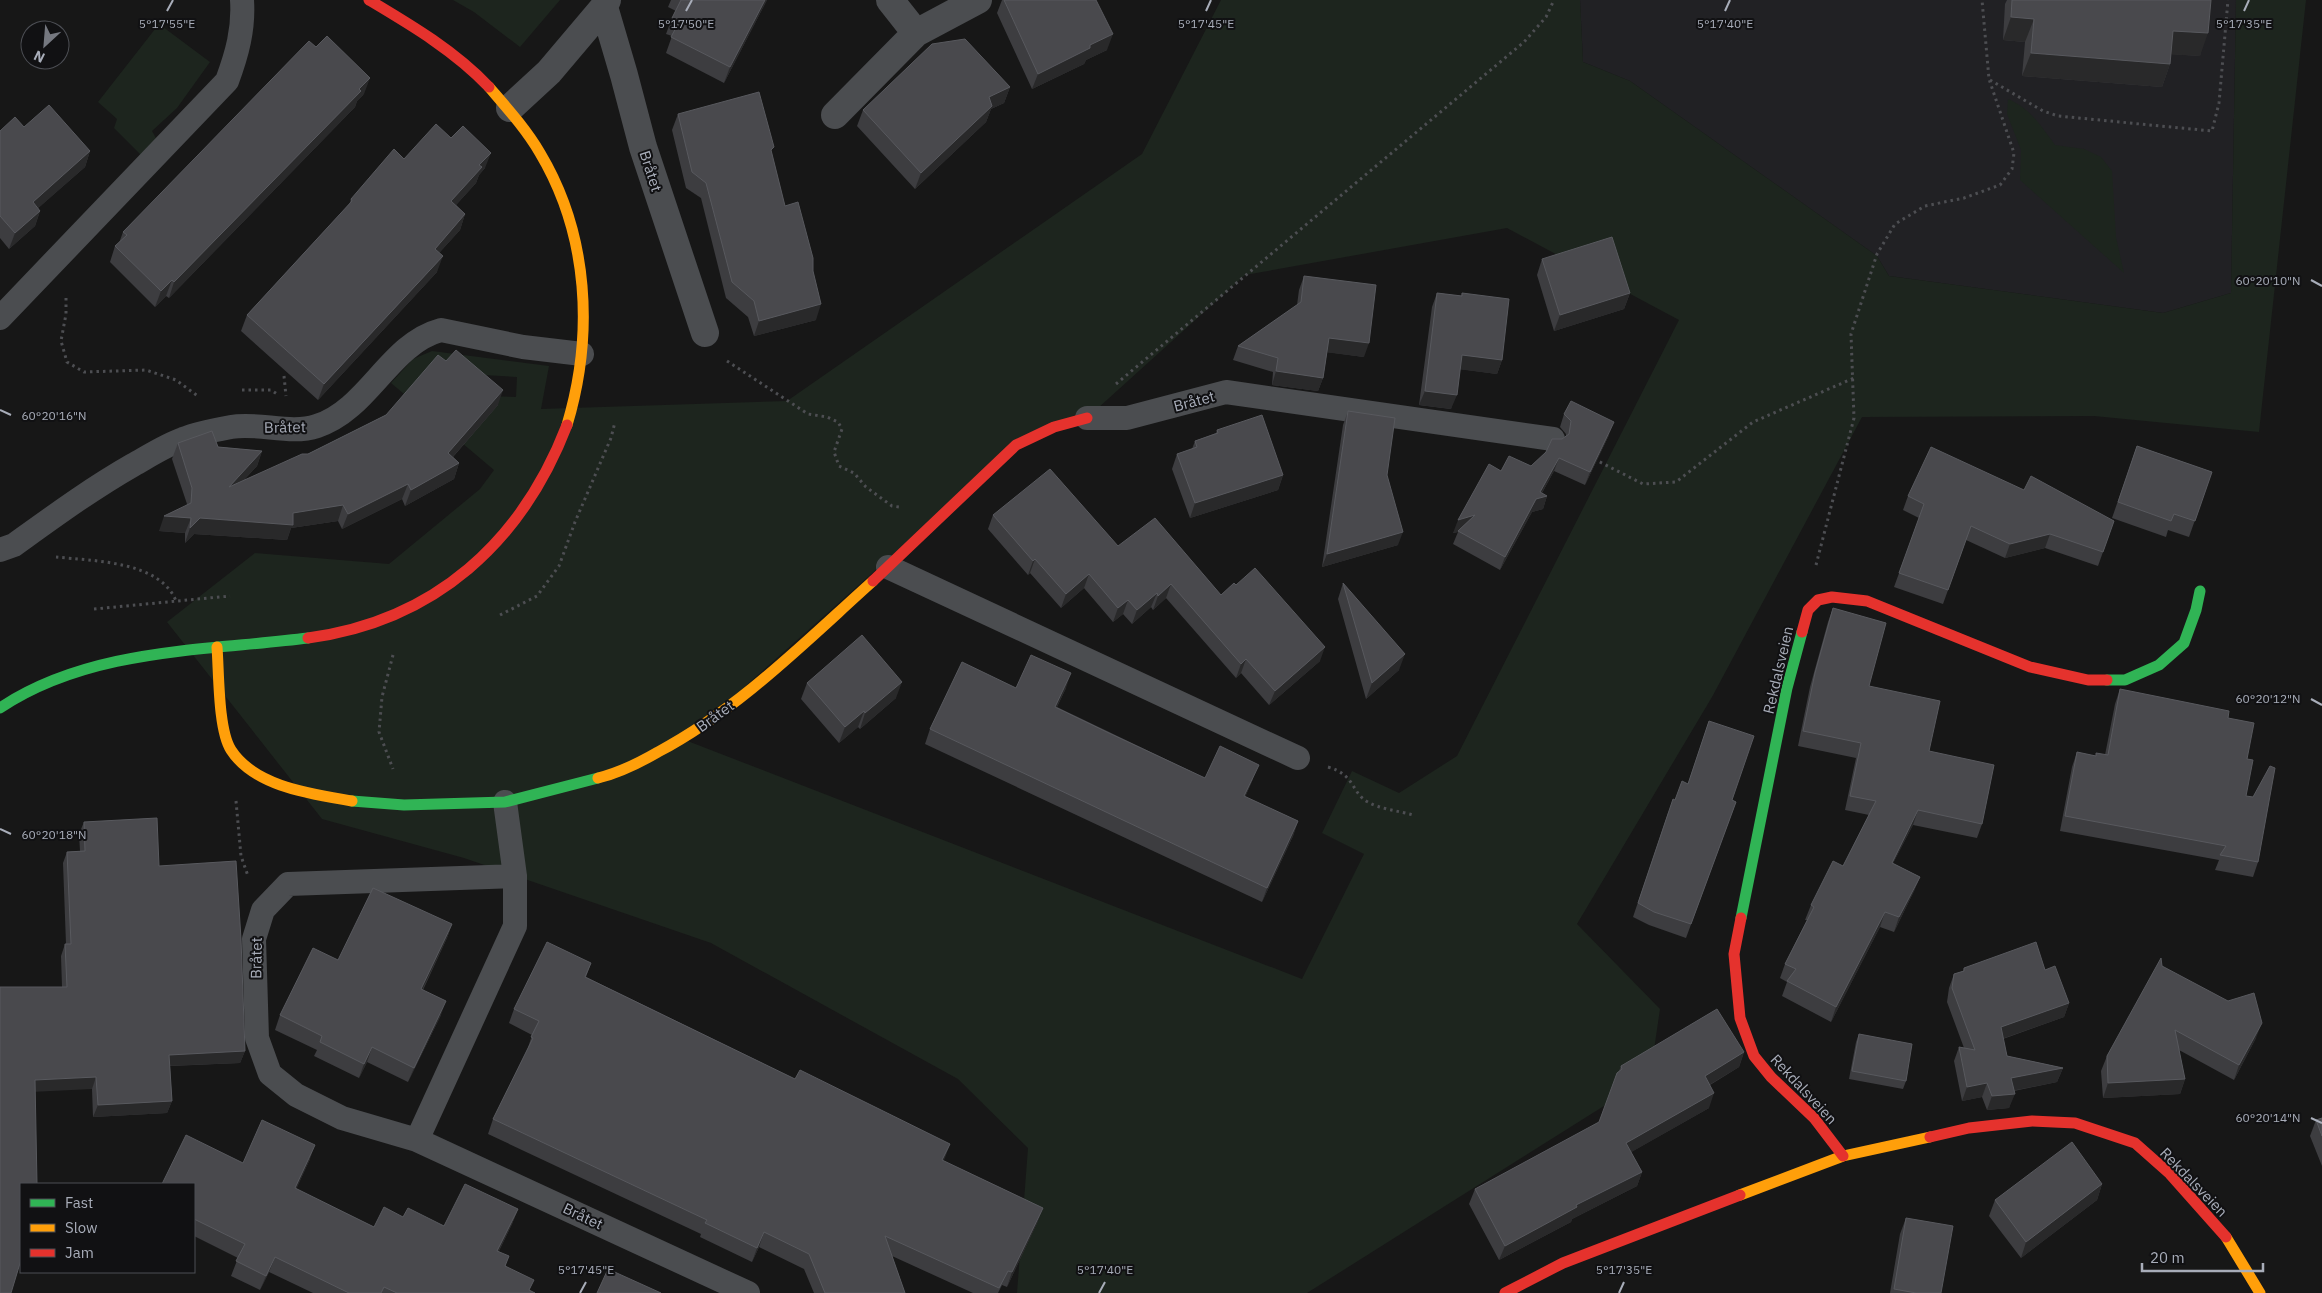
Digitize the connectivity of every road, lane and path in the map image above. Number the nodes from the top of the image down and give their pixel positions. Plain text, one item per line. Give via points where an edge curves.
1 (242, 0) edge
2 (369, 0) edge
3 (890, 0) edge
4 (978, 0) edge
5 (1554, 0) edge
6 (1982, 0) edge
7 (2228, 0) edge
8 (606, 4) edge
9 (916, 32) junction
10 (1989, 79) junction
11 (510, 108) junction
12 (835, 115) dead end
13 (61, 256) junction
14 (0, 318) edge
15 (705, 333) joint
16 (582, 354) junction
17 (1854, 378) junction
18 (233, 392) dead end
19 (206, 397) dead end
20 (286, 399) dead end
21 (1087, 418) junction
22 (614, 422) dead end
23 (1553, 439) joint
24 (901, 507) dead end
25 (7, 548) edge
26 (888, 567) junction
27 (2200, 591) dead end
28 (230, 596) dead end
29 (1832, 597) junction
30 (176, 601) junction
31 (94, 609) dead end
32 (500, 615) dead end
33 (217, 647) junction
34 (394, 652) dead end
35 (0, 708) edge
36 (1298, 758) joint
37 (396, 777) dead end
38 (505, 802) junction
39 (1413, 815) dead end
40 (238, 828) dead end
41 (239, 839) dead end
42 (514, 876) junction
43 (417, 1140) junction
44 (1843, 1156) junction
45 (748, 1293) edge
46 (1505, 1293) edge
47 (2260, 1293) edge

1 - 13 lane via 238,51 227,80
2 - 11 street via 441,45
3 - 9 street
4 - 9 street
5 - 21 path via 1546,16 1524,42 1134,367
6 - 10 path
7 - 10 path via 2219,103 2212,131 2058,116 2043,111
8 - 11 street, Bråtet via 549,72
8 - 15 street, Bråtet via 642,147
9 - 12 street
10 - 17 path via 2014,152 2012,169 2000,185 1964,198 1925,206 1895,224 1877,254 1851,334
11 - 16 street via 535,142 572,223 584,300
13 - 14 lane
13 - 19 path via 66,277 66,314 60,342 67,362 84,372 146,370 176,380 197,397
15 - 24 path via 719,355 744,373 808,414 838,422 842,429 834,452 839,466 854,473 866,487 892,506
16 - 25 lane, Bråtet via 522,347 441,330 429,334 405,350 342,414 317,426 289,429 234,427 183,439 152,453 90,490
16 - 33 street via 567,430 544,479 519,517 463,576 426,601 390,618 347,631
17 - 23 path via 1752,422 1676,482 1643,484
17 - 29 path via 1854,418 1816,566
18 - 20 path via 271,390
21 - 23 lane, Bråtet via 1127,418 1226,392
21 - 26 street, Bråtet via 1054,427 1016,445
22 - 32 path via 611,438 559,566 537,596
25 - 30 path via 29,555 142,569 163,582
26 - 36 lane
26 - 38 street, Bråtet via 770,674 679,741 607,776
27 - 29 street via 2184,643 2159,665 2125,680 2088,680 2030,667 1867,602
28 - 30 path
29 - 44 street, Rekdalsveien via 1818,600 1808,610 1796,648 1734,954 1740,1018 1754,1056 1771,1078 1814,1118
30 - 31 path
33 - 35 street via 88,667 51,680
33 - 38 street, Bråtet via 223,727 230,748 244,764 262,776 300,791 354,801 404,805
34 - 37 path via 382,697 379,732
36 - 39 path via 1333,768 1346,776 1368,803
38 - 42 lane
40 - 41 path
42 - 43 lane via 515,926
42 - 43 lane, Bråtet via 288,884 262,910 254,940 257,1038 270,1074 296,1095 342,1118
43 - 45 lane, Bråtet
44 - 46 street, Rekdalsveien via 1563,1264
44 - 47 street, Rekdalsveien via 1969,1128 2032,1121 2075,1123 2135,1144 2170,1174 2227,1238

